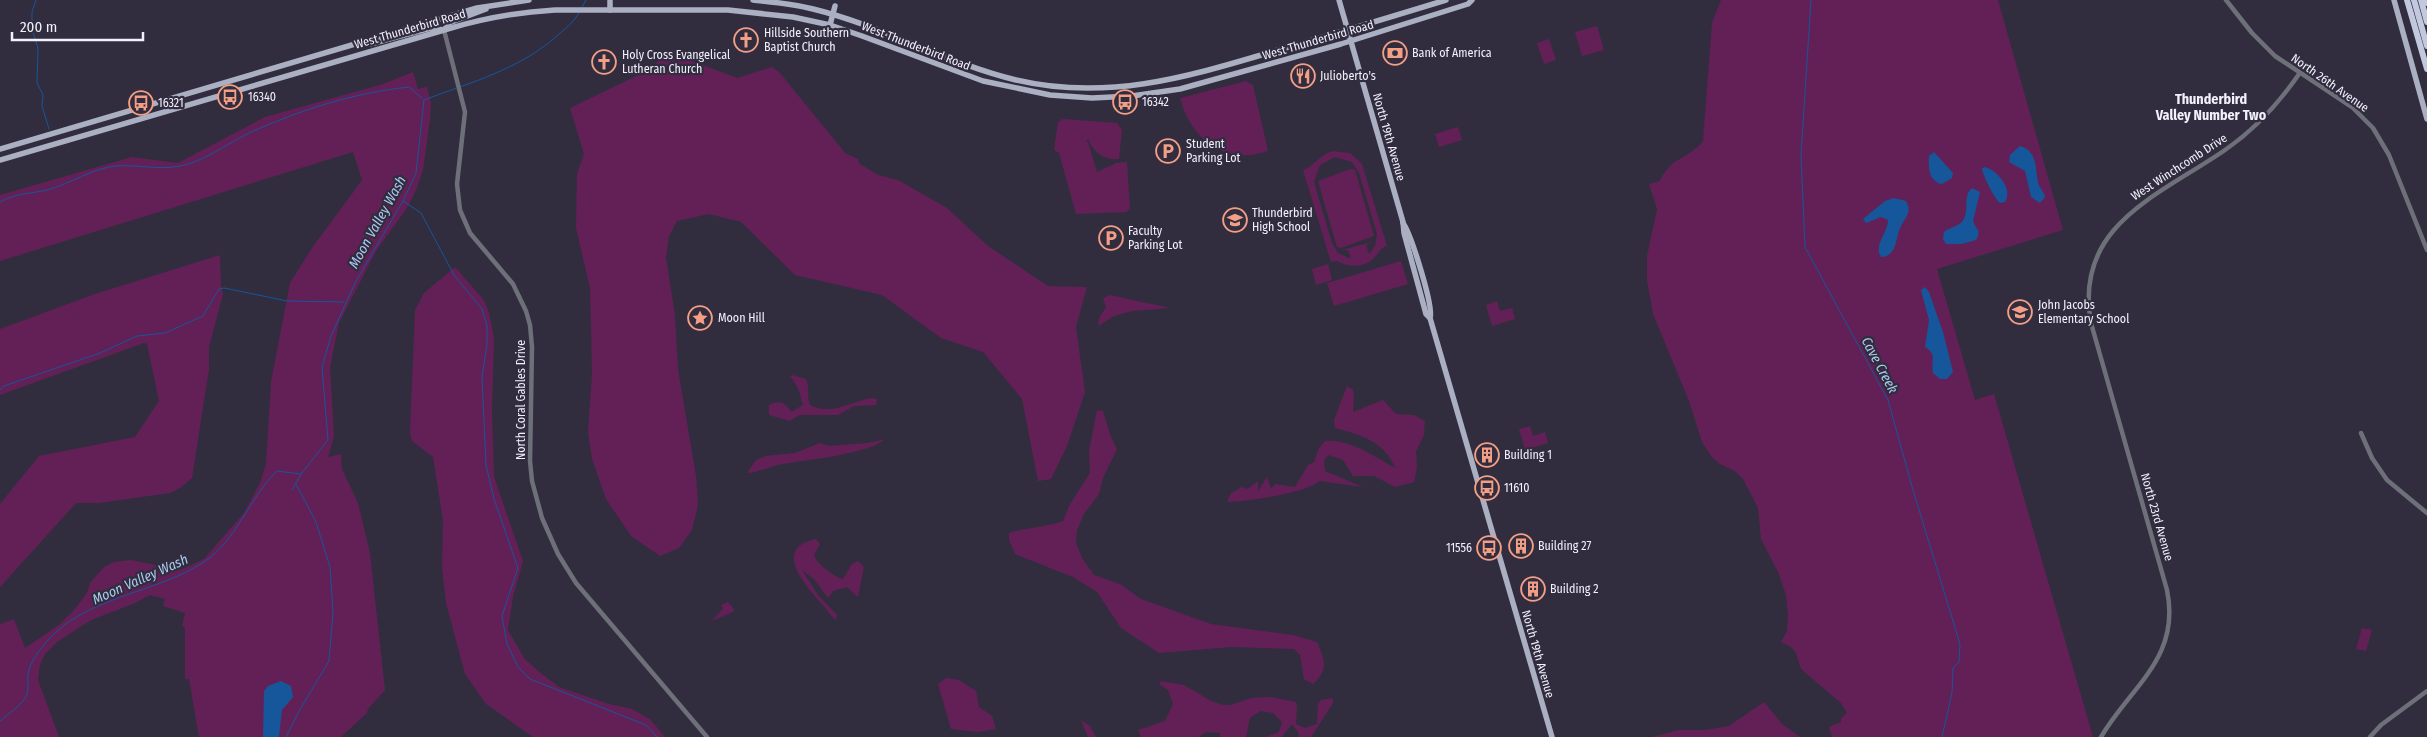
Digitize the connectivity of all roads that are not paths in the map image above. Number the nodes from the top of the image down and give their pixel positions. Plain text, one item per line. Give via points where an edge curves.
1 (529, 0) edge
2 (610, 0) edge
3 (753, 0) edge
4 (1339, 0) edge
5 (1446, 0) edge
6 (1472, 0) edge
7 (2226, 0) edge
8 (2394, 0) edge
9 (2407, 0) edge
10 (2414, 0) edge
11 (2421, 0) edge
12 (492, 5) junction
13 (835, 6) dead end
14 (610, 10) junction
15 (833, 14) junction
16 (2427, 22) edge
17 (830, 25) junction
18 (444, 30) junction
19 (1348, 30) junction
20 (362, 41) junction
21 (1351, 41) junction
22 (2427, 46) edge
23 (1267, 54) junction
24 (1270, 64) junction
25 (2427, 70) edge
26 (2299, 74) junction
27 (198, 91) junction
28 (201, 101) junction
29 (2427, 118) edge
30 (58, 132) junction
31 (61, 142) junction
32 (0, 149) edge
33 (0, 160) edge
34 (2427, 250) edge
35 (2090, 288) joint
36 (2361, 433) dead end
37 (2427, 513) edge
38 (2427, 691) edge
39 (707, 737) edge
40 (1552, 737) edge
41 (2102, 737) edge
42 (2370, 737) edge

1 - 12 main road, West Thunderbird Road
2 - 14 main road
3 - 15 main road, West Thunderbird Road via 792,4
4 - 19 main road, North 19th Avenue
5 - 19 main road, West Thunderbird Road
6 - 21 main road, West Thunderbird Road via 1468,4
7 - 26 street, North 26th Avenue via 2262,44
8 - 29 main road
9 - 25 highway
10 - 22 highway
11 - 16 highway
12 - 18 main road via 449,23
12 - 20 main road, West Thunderbird Road
13 - 15 main road
14 - 17 main road, West Thunderbird Road via 750,11
14 - 18 main road, West Thunderbird Road via 514,13
15 - 17 main road
15 - 23 main road, West Thunderbird Road via 994,74 1065,87 1161,82
17 - 24 main road, West Thunderbird Road via 975,79 1054,96 1102,98 1150,94
18 - 20 main road via 431,28 370,44
18 - 28 main road, West Thunderbird Road
18 - 39 street, North Coral Gables Drive via 465,112 457,184 460,210 470,233 513,284 530,325 529,454 542,518 576,583
19 - 21 main road, North 19th Avenue
19 - 23 main road, West Thunderbird Road
20 - 27 main road, West Thunderbird Road
21 - 24 main road, West Thunderbird Road
21 - 40 main road, North 19th Avenue via 1426,314 1430,318
23 - 24 main road
26 - 34 street, North 26th Avenue via 2352,107 2373,128 2389,155
26 - 35 street, West Winchcomb Drive via 2248,132 2127,215 2104,245
27 - 28 main road
27 - 30 main road, West Thunderbird Road
28 - 31 main road, West Thunderbird Road
30 - 31 main road
30 - 32 main road, West Thunderbird Road
31 - 33 main road, West Thunderbird Road
35 - 41 street, North 23rd Avenue via 2089,308 2094,332 2170,610 2166,640 2156,664
36 - 37 street via 2387,480
38 - 42 street

